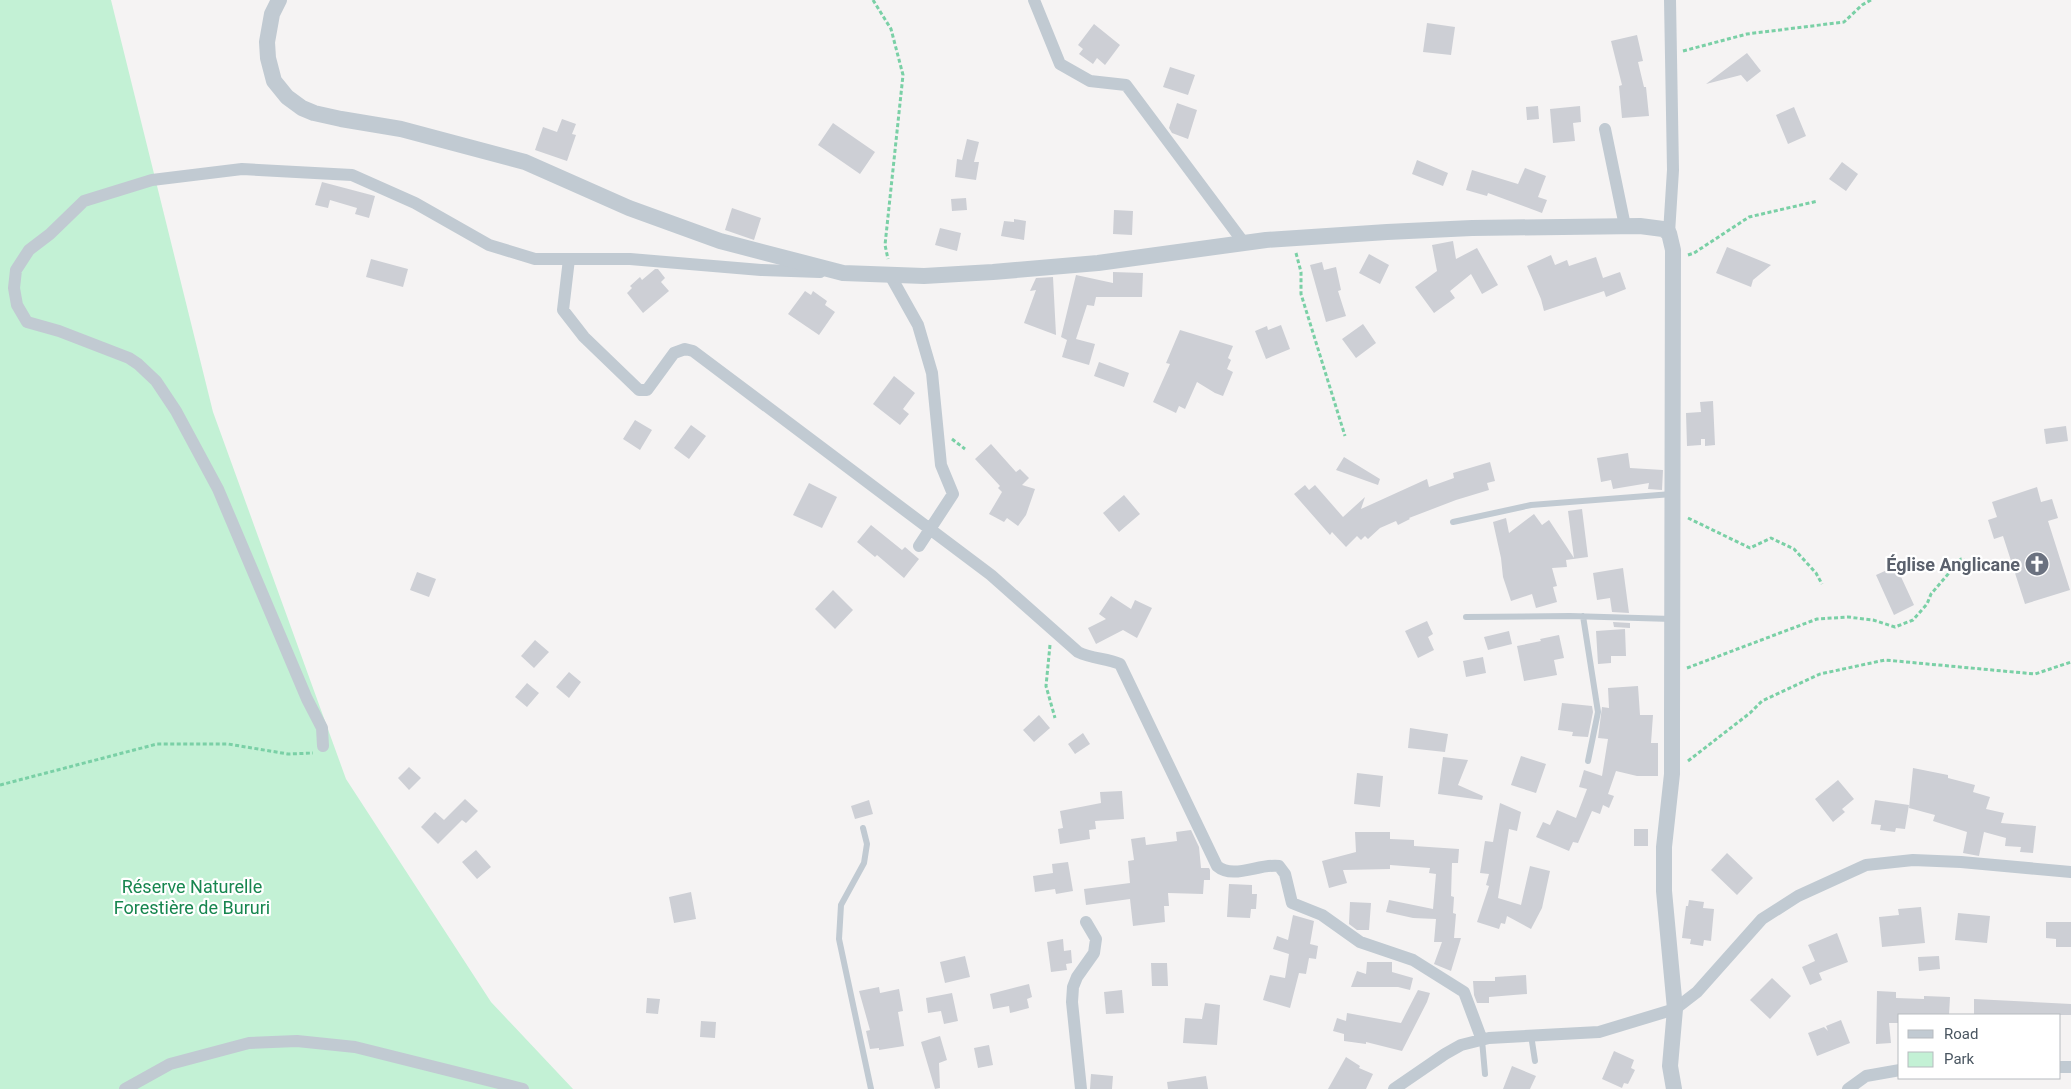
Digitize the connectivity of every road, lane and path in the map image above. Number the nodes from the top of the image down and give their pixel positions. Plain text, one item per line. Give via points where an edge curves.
1 (279, 0) edge
2 (874, 0) edge
3 (1034, 0) edge
4 (1670, 0) edge
5 (1871, 0) edge
6 (1670, 54) junction
7 (1605, 129) dead end
8 (1818, 201) dead end
9 (1625, 226) junction
10 (1669, 234) junction
11 (1292, 238) junction
12 (1244, 242) junction
13 (569, 259) junction
14 (1673, 259) junction
15 (843, 273) junction
16 (890, 275) junction
17 (1345, 436) dead end
18 (1674, 494) junction
19 (1674, 511) junction
20 (1453, 522) dead end
21 (930, 529) junction
22 (919, 546) dead end
23 (1981, 560) dead end
24 (1822, 584) dead end
25 (1583, 616) junction
26 (1466, 617) dead end
27 (1673, 619) junction
28 (1052, 629) junction
29 (2071, 662) edge
30 (1672, 674) junction
31 (1055, 718) dead end
32 (323, 746) joint
33 (1588, 761) dead end
34 (1672, 774) junction
35 (0, 785) edge
36 (863, 828) dead end
37 (2071, 872) edge
38 (1086, 922) dead end
39 (1675, 1010) junction
40 (1531, 1036) junction
41 (1482, 1040) junction
42 (1534, 1061) dead end
43 (1898, 1070) edge
44 (1485, 1074) dead end
45 (125, 1089) edge
46 (523, 1089) edge
47 (871, 1089) edge
48 (1081, 1089) edge
49 (1394, 1089) edge
50 (1674, 1089) edge
51 (1848, 1089) edge

1 - 15 street via 272,14 267,42 274,80 287,97 314,114 401,129 526,162 629,208 720,241
2 - 16 path via 891,29 903,76 885,245
3 - 12 street via 1060,64 1090,80 1126,85
4 - 6 street
5 - 6 path via 1844,22 1747,34
6 - 10 street via 1672,170
7 - 9 street
8 - 14 path via 1749,217 1694,253
9 - 10 street via 1663,229
9 - 11 street via 1472,228
10 - 14 street
11 - 12 street
11 - 17 path via 1301,272 1301,294
12 - 16 street via 1089,264 924,276
13 - 15 street via 630,259
13 - 21 street via 563,310 584,337 639,390 647,390 674,353 694,351
13 - 32 street via 535,259 489,244 352,174 242,170 152,180 84,201 29,250 16,270 14,288 17,305 27,322 59,331 133,361 156,381 176,411 218,489 322,728
14 - 18 street
15 - 16 street
16 - 21 street via 918,325 932,373 941,465 953,494
18 - 19 street
18 - 20 lane via 1531,505
19 - 24 path via 1750,548 1771,538 1794,549 1816,572
19 - 27 street
21 - 22 street
21 - 28 street via 991,575
23 - 30 path via 1970,563 1961,559 1913,620 1895,627 1848,617 1817,619
25 - 26 lane
25 - 27 lane
25 - 33 lane via 1598,712
27 - 30 street
28 - 31 path via 1046,686
28 - 41 street via 1078,652 1120,664 1217,866 1230,872 1279,866 1285,874 1292,903 1322,915 1360,942 1413,960 1464,992
29 - 34 path via 2035,674 1885,660 1820,674 1762,701
30 - 34 street
32 - 35 path via 318,752 288,754 228,744 157,744
34 - 39 street via 1664,847 1664,891
36 - 47 lane via 867,844 864,863 840,905 839,939
37 - 39 street via 1913,860 1866,865 1798,896 1762,919 1697,992
38 - 48 street via 1096,939 1094,953 1075,982 1072,1002
39 - 40 street via 1599,1032
39 - 50 street via 1670,1066
40 - 41 street
40 - 42 lane
41 - 44 lane
41 - 49 street via 1445,1054
43 - 51 street via 1866,1076
45 - 46 street via 170,1064 249,1043 297,1041 355,1047

